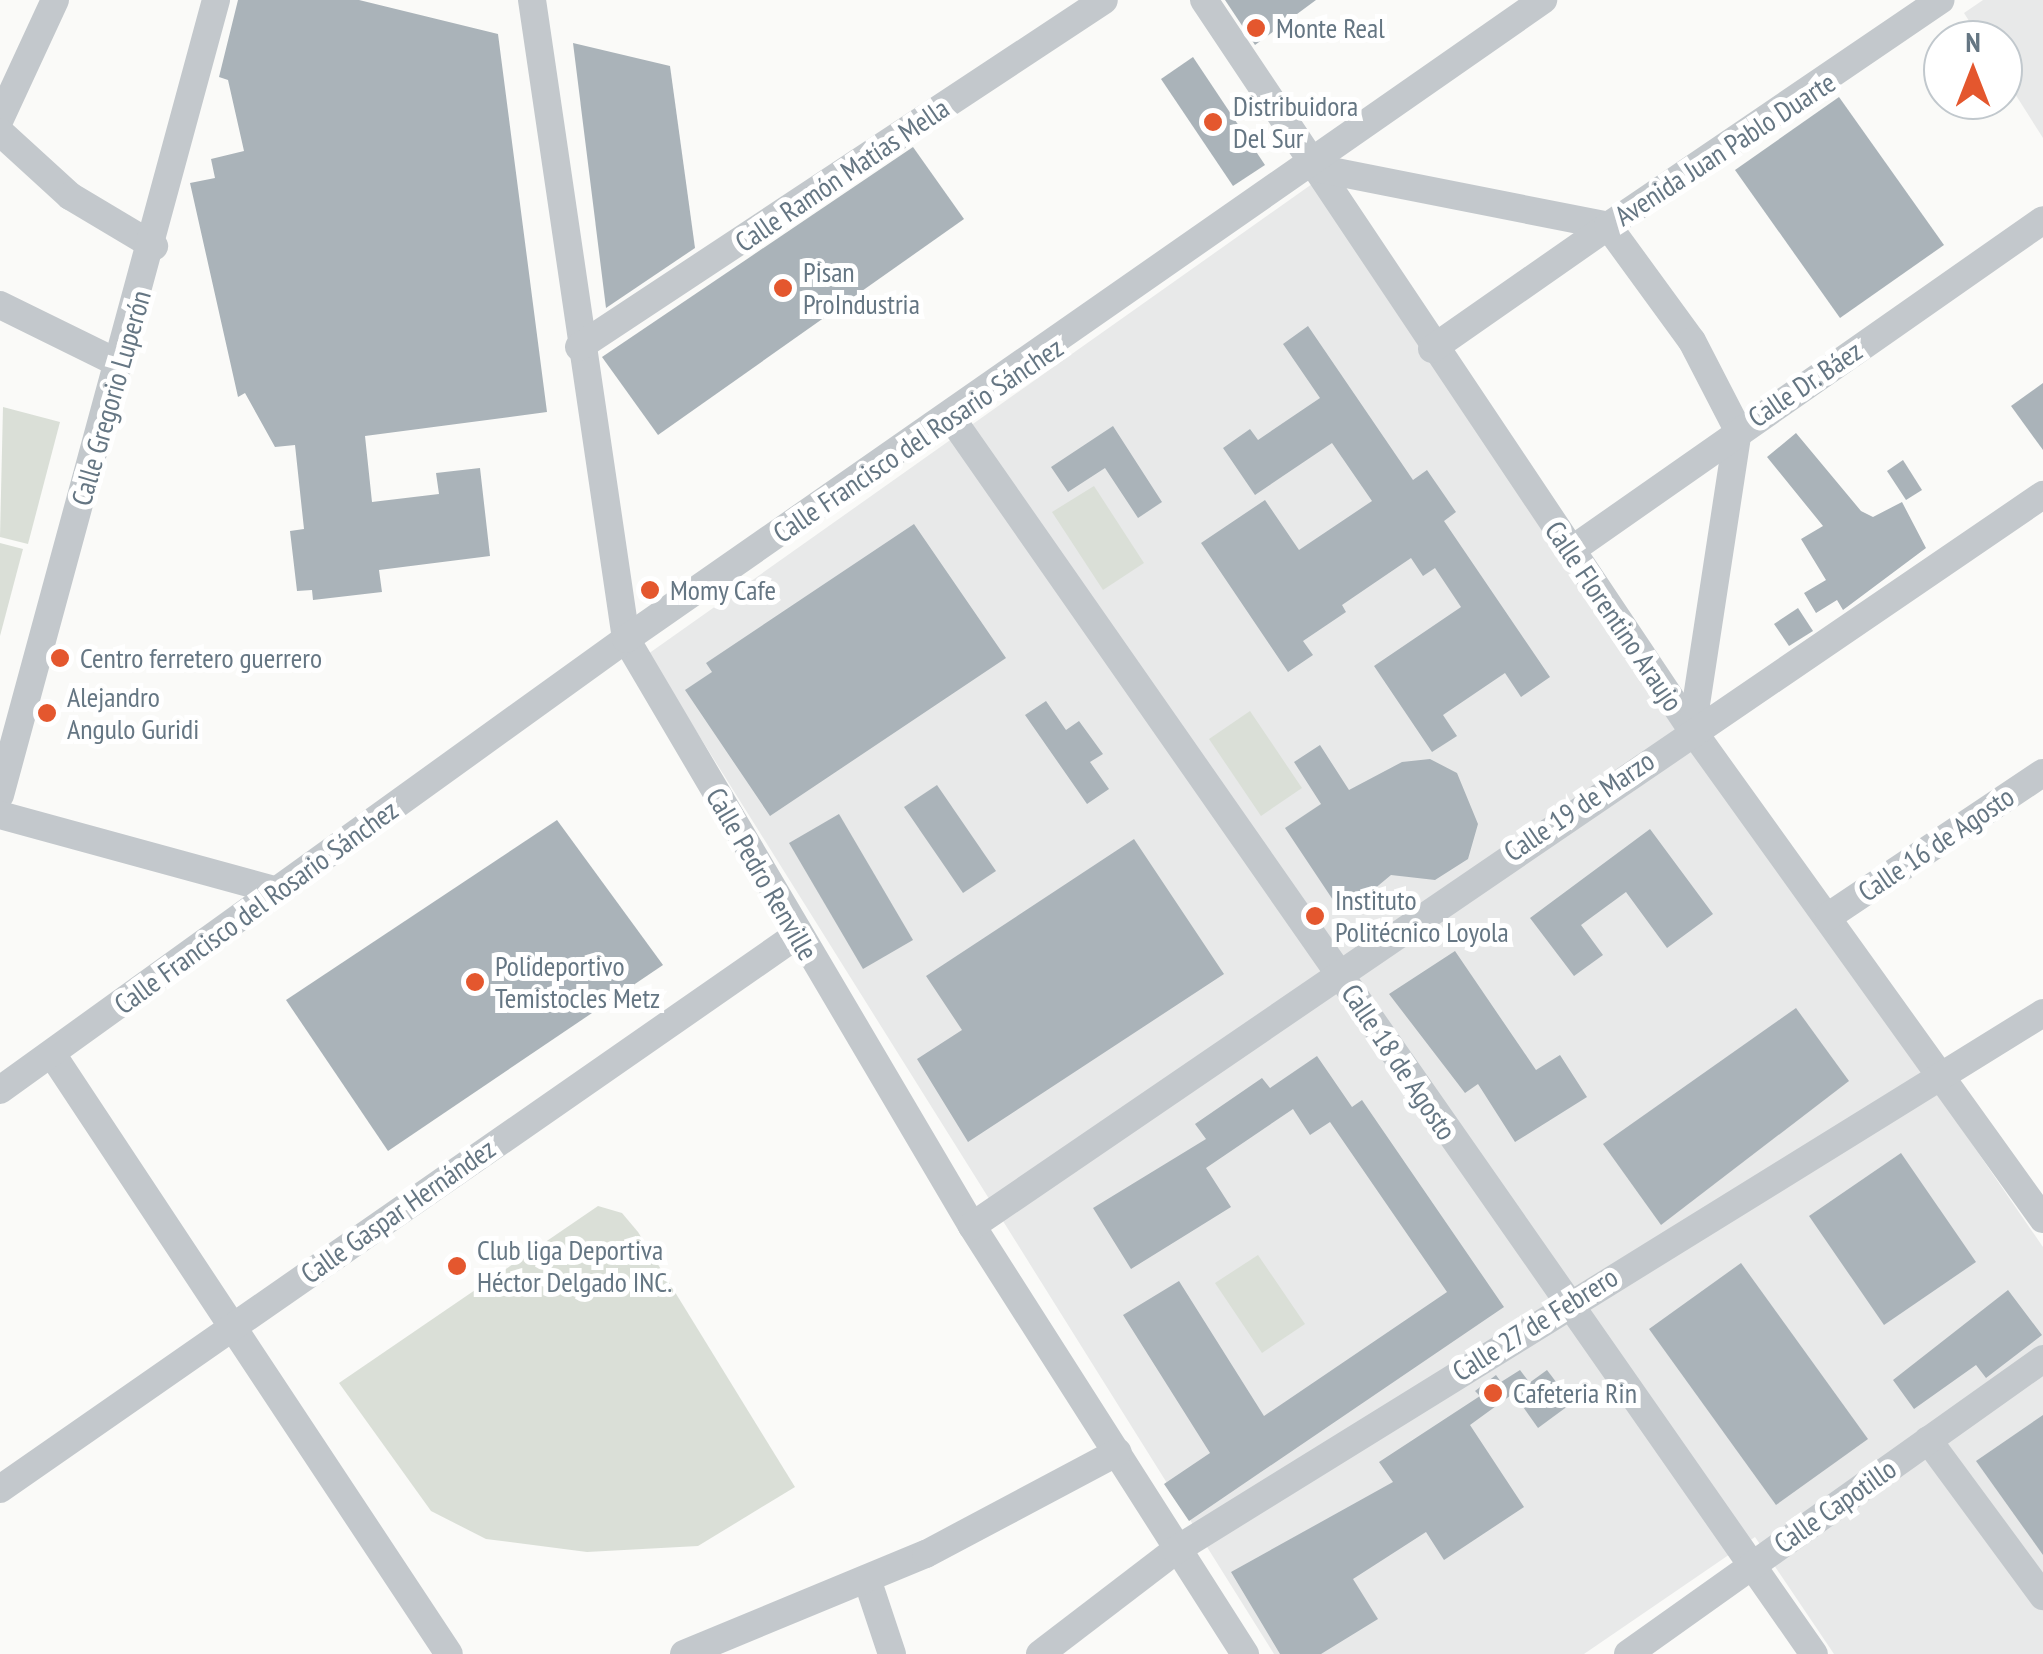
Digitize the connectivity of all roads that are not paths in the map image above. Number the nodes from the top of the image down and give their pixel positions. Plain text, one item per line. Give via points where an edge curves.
1 (54, 0) edge
2 (216, 0) edge
3 (532, 0) edge
4 (1104, 0) edge
5 (1204, 0) edge
6 (1543, 0) edge
7 (1941, 0) edge
8 (0, 119) edge
9 (0, 132) edge
10 (1311, 167) junction
11 (2043, 220) edge
12 (1608, 226) junction
13 (154, 246) junction
14 (0, 306) edge
15 (579, 348) junction
16 (1432, 349) junction
17 (120, 364) junction
18 (952, 419) junction
19 (1738, 430) junction
20 (2043, 495) edge
21 (1570, 551) junction
22 (626, 639) junction
23 (1692, 730) junction
24 (2043, 772) edge
25 (0, 795) edge
26 (0, 815) edge
27 (276, 891) junction
28 (1829, 916) junction
29 (797, 935) junction
30 (1336, 969) junction
31 (2043, 1012) edge
32 (52, 1054) junction
33 (1943, 1075) junction
34 (0, 1090) edge
35 (2043, 1219) edge
36 (972, 1226) junction
37 (1564, 1304) junction
38 (229, 1329) junction
39 (2043, 1359) edge
40 (1928, 1440) junction
41 (1118, 1452) junction
42 (0, 1488) edge
43 (1176, 1550) junction
44 (1750, 1566) junction
45 (868, 1579) junction
46 (2043, 1596) edge
47 (450, 1654) edge
48 (684, 1654) edge
49 (892, 1654) edge
50 (1040, 1654) edge
51 (1245, 1654) edge
52 (1628, 1654) edge
53 (1814, 1654) edge

1 - 8 street
2 - 13 street, Calle Gregorio Luperón
3 - 15 street, Calle Pedro Renville
4 - 15 street, Calle Ramón Matías Mella
5 - 10 street, Calle Florentino Araujo
6 - 10 street, Calle Francisco del Rosario Sánchez
7 - 12 street, Avenida Juan Pablo Duarte
9 - 13 street via 70,196
10 - 12 street, Avenida Juan Pablo Duarte
10 - 16 street, Calle Florentino Araujo
10 - 18 street, Calle Francisco del Rosario Sánchez
11 - 19 street, Calle Dr. Báez
12 - 16 street
12 - 19 street via 1692,342
13 - 17 street, Calle Gregorio Luperón
14 - 17 street
15 - 22 street, Calle Pedro Renville
16 - 21 street, Calle Florentino Araujo
17 - 25 street, Calle Gregorio Luperón
18 - 22 street, Calle Francisco del Rosario Sánchez
18 - 30 street, Calle 18 de Agosto
19 - 21 street, Calle Dr. Báez
19 - 23 street
20 - 23 street, Calle 19 de Marzo
21 - 23 street, Calle Florentino Araujo
22 - 27 street, Calle Francisco del Rosario Sánchez
22 - 29 street, Calle Pedro Renville
23 - 28 street, Calle Florentino Araujo
23 - 30 street, Calle 19 de Marzo
24 - 28 street, Calle 16 de Agosto
26 - 27 street
27 - 32 street, Calle Francisco del Rosario Sánchez
28 - 33 street, Calle Florentino Araujo
29 - 36 street, Calle Pedro Renville
29 - 38 street, Calle Gaspar Hernández
30 - 36 street, Calle 19 de Marzo
30 - 37 street, Calle 18 de Agosto
31 - 33 street, Calle 27 de Febrero
32 - 34 street, Calle Francisco del Rosario Sánchez
32 - 38 street
33 - 35 street, Calle Florentino Araujo
33 - 37 street, Calle 27 de Febrero
36 - 41 street, Calle Pedro Renville
37 - 43 street, Calle 27 de Febrero
37 - 44 street, Calle 18 de Agosto
38 - 42 street, Calle Gaspar Hernández
38 - 47 street
39 - 40 street, Calle Capotillo
40 - 44 street, Calle Capotillo
40 - 46 street
41 - 43 street, Calle Pedro Renville
41 - 45 street
43 - 50 street, Calle 27 de Febrero
43 - 51 street, Calle Pedro Renville
44 - 52 street, Calle Capotillo
44 - 53 street, Calle 18 de Agosto
45 - 48 street
45 - 49 street

